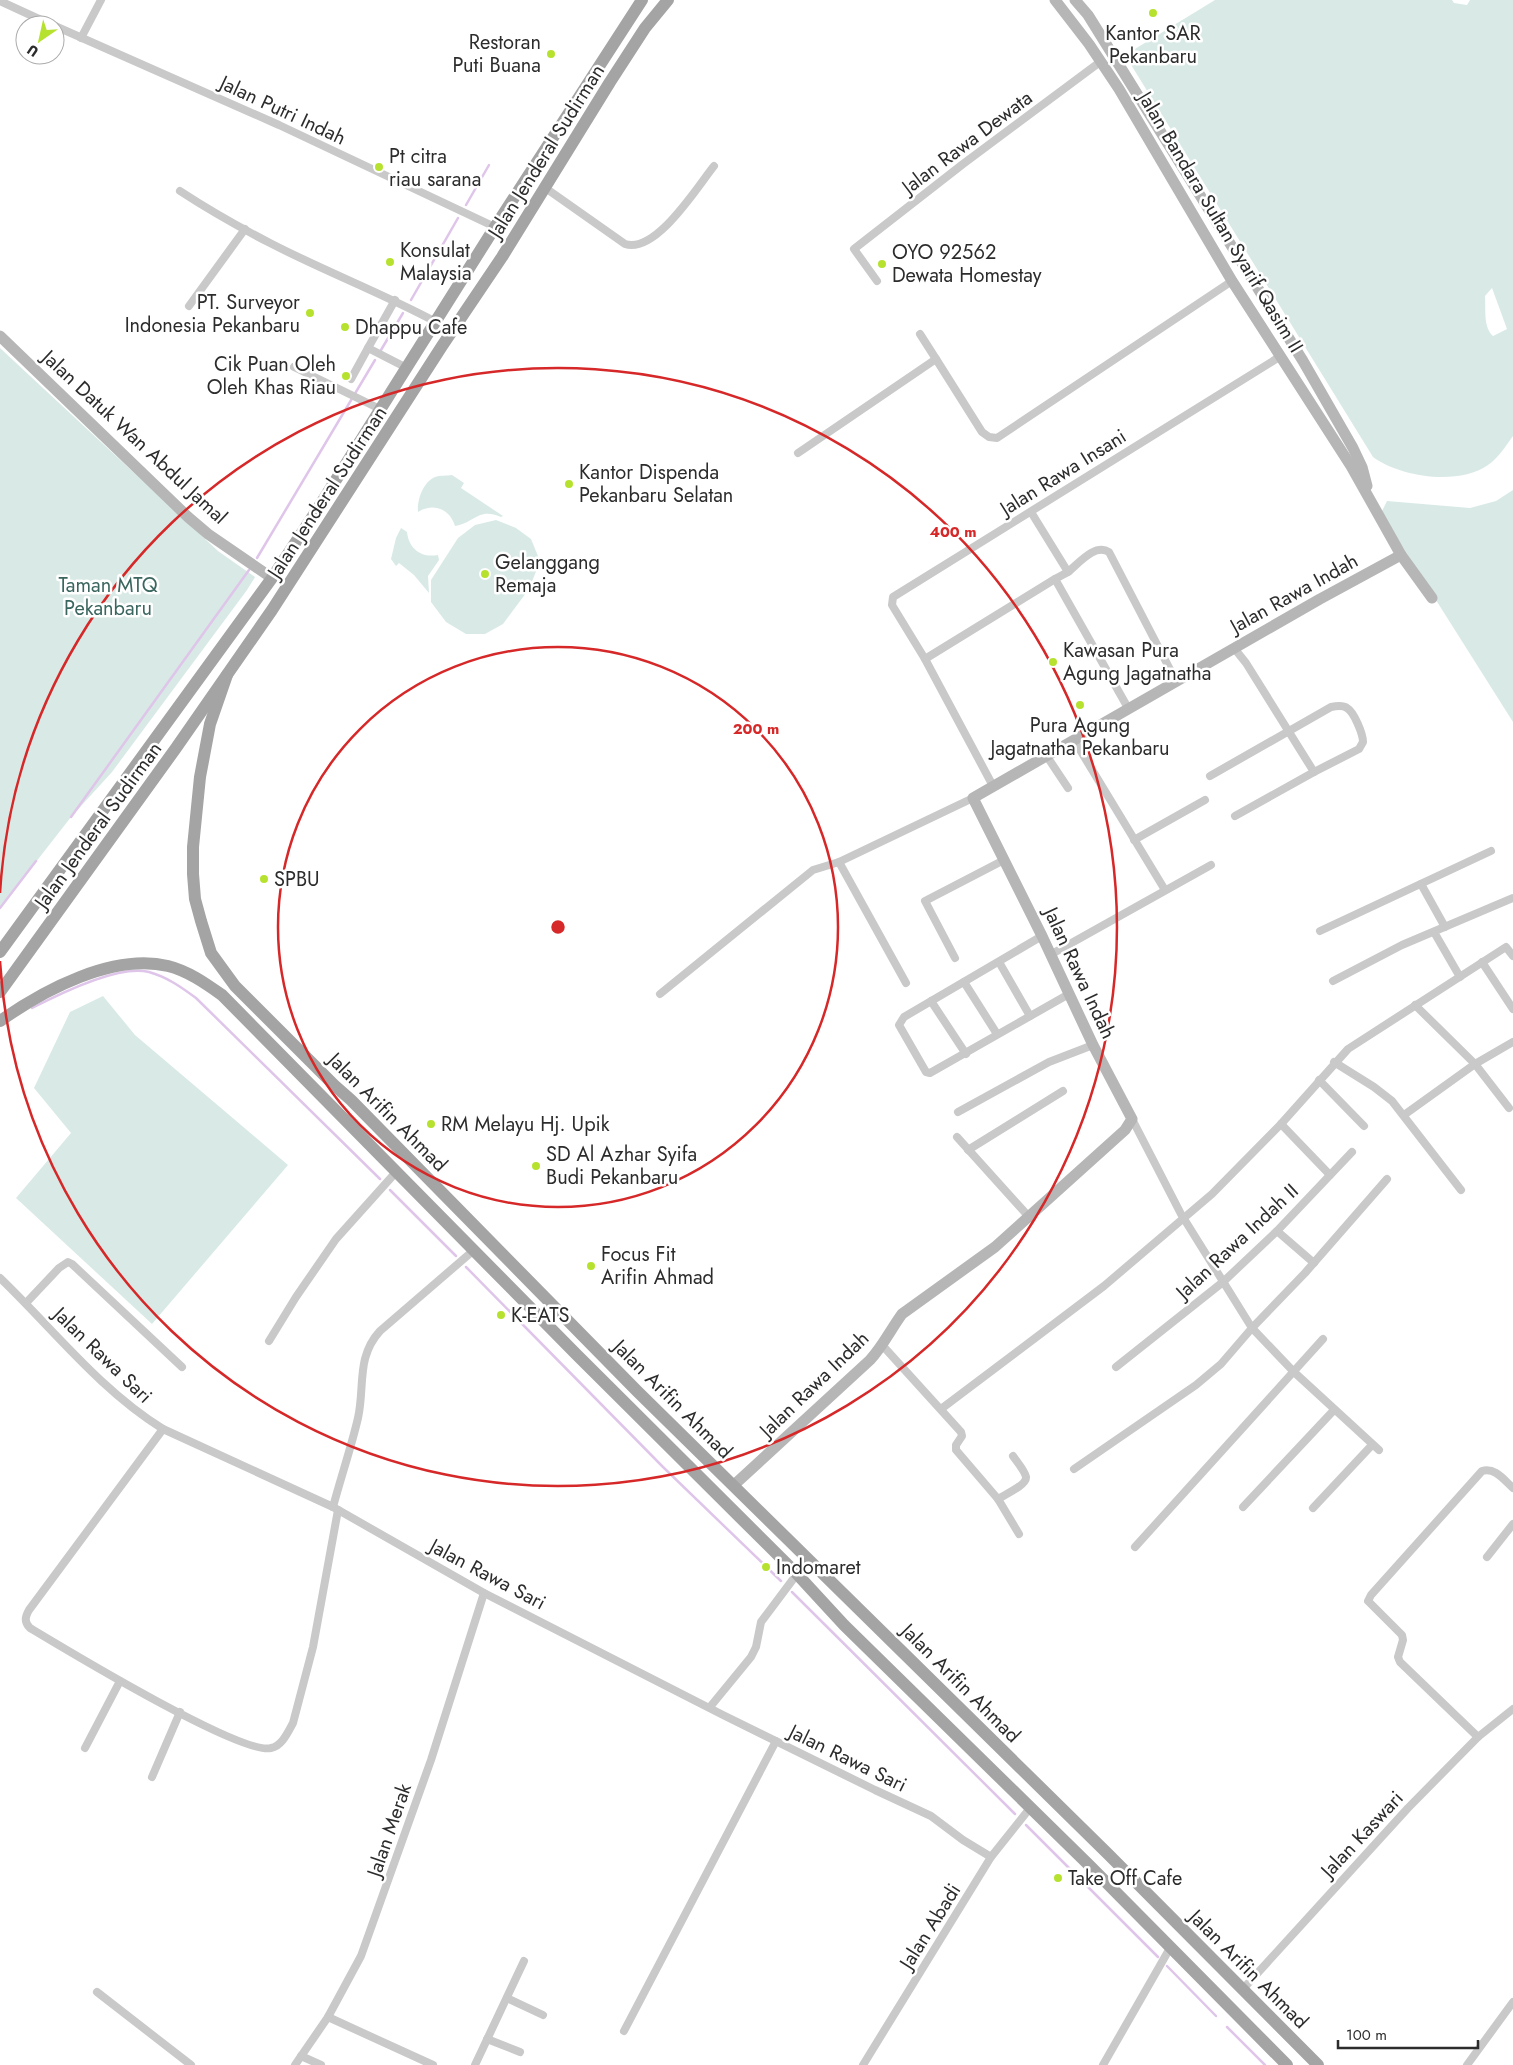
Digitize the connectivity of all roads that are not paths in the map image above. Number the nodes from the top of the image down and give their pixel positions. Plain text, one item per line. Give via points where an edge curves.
1 (101, 0) edge
2 (642, 0) edge
3 (668, 0) edge
4 (1055, 0) edge
5 (1075, 0) edge
6 (0, 1) edge
7 (30, 15) edge
8 (65, 31) edge
9 (81, 38) junction
10 (1100, 62) junction
11 (1157, 126) junction
12 (1145, 134) junction
13 (714, 166) dead end
14 (544, 187) junction
15 (180, 191) dead end
16 (495, 227) junction
17 (244, 230) junction
18 (484, 244) junction
19 (502, 257) junction
20 (877, 281) dead end
21 (1232, 282) junction
22 (395, 300) junction
23 (189, 306) dead end
24 (436, 322) junction
25 (920, 334) dead end
26 (0, 336) edge
27 (368, 348) junction
28 (1281, 356) junction
29 (936, 359) junction
30 (294, 367) dead end
31 (407, 368) junction
32 (351, 379) dead end
33 (380, 409) junction
34 (798, 453) dead end
35 (1370, 502) junction
36 (1031, 512) junction
37 (1401, 555) junction
38 (1068, 572) junction
39 (272, 578) junction
40 (1055, 579) junction
41 (1432, 598) dead end
42 (1234, 648) junction
43 (925, 658) junction
44 (228, 675) junction
45 (1176, 681) junction
46 (1128, 708) junction
47 (1287, 731) junction
48 (1074, 740) junction
49 (1046, 755) junction
50 (1314, 772) junction
51 (1210, 776) dead end
52 (993, 786) junction
53 (1068, 788) dead end
54 (973, 798) junction
55 (1205, 800) dead end
56 (1235, 816) dead end
57 (83, 839) junction
58 (1134, 840) junction
59 (1490, 851) dead end
60 (101, 852) junction
61 (1004, 860) junction
62 (839, 862) junction
63 (65, 865) junction
64 (1211, 865) dead end
65 (82, 878) junction
66 (1420, 884) junction
67 (1165, 890) junction
68 (1513, 898) edge
69 (1445, 927) junction
70 (1320, 930) dead end
71 (1434, 932) junction
72 (1042, 936) junction
73 (0, 952) edge
74 (1050, 955) junction
75 (1513, 956) edge
76 (955, 958) dead end
77 (999, 962) junction
78 (1482, 962) junction
79 (1460, 977) junction
80 (1333, 981) dead end
81 (964, 982) junction
82 (906, 983) dead end
83 (0, 992) edge
84 (660, 994) dead end
85 (1070, 994) junction
86 (931, 1001) junction
87 (1415, 1005) junction
88 (1513, 1009) edge
89 (1030, 1016) junction
90 (0, 1021) edge
91 (997, 1034) junction
92 (1513, 1042) edge
93 (1093, 1045) junction
94 (966, 1054) junction
95 (1334, 1062) junction
96 (1475, 1064) junction
97 (1318, 1080) junction
98 (1063, 1091) dead end
99 (1509, 1108) dead end
100 (958, 1112) dead end
101 (1404, 1115) junction
102 (1132, 1119) junction
103 (1281, 1124) junction
104 (1364, 1126) dead end
105 (957, 1137) dead end
106 (968, 1150) junction
107 (1352, 1152) dead end
108 (397, 1171) junction
109 (1330, 1175) junction
110 (1387, 1179) dead end
111 (1461, 1190) dead end
112 (1030, 1218) junction
113 (1183, 1218) junction
114 (1277, 1230) junction
115 (474, 1250) junction
116 (1314, 1263) junction
117 (0, 1278) edge
118 (1223, 1282) junction
119 (26, 1303) junction
120 (1252, 1328) junction
121 (1323, 1339) dead end
122 (269, 1341) dead end
123 (589, 1342) junction
124 (882, 1346) junction
125 (576, 1354) junction
126 (182, 1367) dead end
127 (1116, 1367) dead end
128 (1294, 1372) junction
129 (941, 1409) junction
130 (1334, 1410) junction
131 (163, 1429) junction
132 (1372, 1445) junction
133 (1379, 1450) dead end
134 (1013, 1456) dead end
135 (1074, 1469) dead end
136 (738, 1482) junction
137 (1513, 1488) edge
138 (998, 1499) junction
139 (1242, 1507) dead end
140 (336, 1508) junction
141 (1313, 1508) dead end
142 (1513, 1524) edge
143 (1020, 1534) dead end
144 (1135, 1547) dead end
145 (1487, 1557) dead end
146 (797, 1574) junction
147 (484, 1593) junction
148 (120, 1681) junction
149 (710, 1708) junction
150 (1513, 1709) edge
151 (180, 1712) junction
152 (1478, 1737) junction
153 (776, 1741) junction
154 (85, 1748) dead end
155 (152, 1777) dead end
156 (1030, 1808) junction
157 (1108, 1854) junction
158 (991, 1857) junction
159 (1090, 1866) junction
160 (1170, 1948) junction
161 (524, 1961) dead end
162 (1243, 1989) junction
163 (97, 1992) dead end
164 (507, 1998) junction
165 (1513, 2002) edge
166 (543, 2015) dead end
167 (328, 2017) junction
168 (624, 2031) dead end
169 (487, 2039) junction
170 (520, 2052) dead end
171 (301, 2056) junction
172 (191, 2065) edge
173 (295, 2065) edge
174 (321, 2065) edge
175 (433, 2065) edge
176 (475, 2065) edge
177 (863, 2065) edge
178 (1104, 2065) edge
179 (1286, 2065) edge
180 (1318, 2065) edge
181 (1468, 2065) edge

1 - 9 street
2 - 16 main road, Jalan Jenderal Sudirman
3 - 14 main road, Jalan Jenderal Sudirman via 646,28
4 - 10 street, Jalan Bandara Sultan Syarif Qasim II
5 - 11 street, Jalan Bandara Sultan Syarif Qasim II via 1088,15
6 - 7 street, Jalan Putri Indah
8 - 9 street, Jalan Putri Indah
9 - 16 street, Jalan Putri Indah via 279,125
10 - 12 street, Jalan Bandara Sultan Syarif Qasim II
10 - 20 street, Jalan Rawa Dewata via 854,249
11 - 12 street
11 - 35 street, Jalan Bandara Sultan Syarif Qasim II via 1303,361 1353,448 1362,467
12 - 21 street, Jalan Bandara Sultan Syarif Qasim II
13 - 14 street via 672,221 636,245 625,244
14 - 19 main road, Jalan Jenderal Sudirman
15 - 17 street
16 - 18 main road, Jalan Jenderal Sudirman
17 - 22 street
17 - 23 street
18 - 19 main road
18 - 24 main road, Jalan Jenderal Sudirman
19 - 44 main road, Jalan Jenderal Sudirman
21 - 28 street, Jalan Bandara Sultan Syarif Qasim II
21 - 29 street via 997,438 982,432
22 - 24 street
22 - 27 street
24 - 31 main road, Jalan Jenderal Sudirman
25 - 29 street
26 - 39 street, Jalan Datuk Wan Abdul Jamal via 188,517
27 - 31 street
27 - 32 street
28 - 35 street, Jalan Bandara Sultan Syarif Qasim II via 1351,466
28 - 36 street, Jalan Rawa Insani
29 - 34 street
30 - 33 street
31 - 33 main road, Jalan Jenderal Sudirman
33 - 39 main road, Jalan Jenderal Sudirman
35 - 37 street
36 - 38 street
36 - 43 street, Jalan Rawa Insani via 893,597 892,606
37 - 41 street
37 - 42 street, Jalan Rawa Indah
38 - 40 street
38 - 45 street via 1096,550 1109,552
39 - 57 main road, Jalan Jenderal Sudirman
40 - 43 street
40 - 46 street
42 - 45 street, Jalan Rawa Indah
42 - 47 street via 1246,662
43 - 52 street, Jalan Rawa Insani
44 - 60 main road, Jalan Jenderal Sudirman
44 - 123 main road, Jalan Arifin Ahmad via 208,733 193,847 195,899 211,953 235,986 358,1106
45 - 46 street, Jalan Rawa Indah
46 - 48 street, Jalan Rawa Indah
47 - 50 street
47 - 50 street via 1331,708 1342,706 1349,709 1362,734 1362,746
47 - 51 street
48 - 49 street, Jalan Rawa Indah
48 - 58 street
49 - 52 street, Jalan Rawa Indah
49 - 53 street
50 - 56 street
52 - 54 street, Jalan Rawa Indah
54 - 61 street, Jalan Rawa Indah
54 - 62 street
55 - 58 street
57 - 60 main road
57 - 63 main road, Jalan Jenderal Sudirman
58 - 67 street
59 - 66 street
60 - 65 main road, Jalan Jenderal Sudirman
61 - 72 street, Jalan Rawa Indah
61 - 76 street via 924,901
62 - 82 street
62 - 84 street via 813,870 799,880
63 - 65 main road
63 - 73 main road, Jalan Jenderal Sudirman
64 - 67 street
65 - 83 main road, Jalan Jenderal Sudirman
66 - 69 street
66 - 70 street
67 - 74 street
68 - 69 street
69 - 71 street
71 - 79 street
71 - 80 street
72 - 74 street, Jalan Rawa Indah
72 - 77 street
74 - 85 street, Jalan Rawa Indah
75 - 78 street via 1506,947
77 - 81 street
77 - 89 street
78 - 79 street
78 - 88 street
79 - 87 street
81 - 86 street
81 - 91 street
85 - 89 street
85 - 93 street, Jalan Rawa Indah
86 - 94 street
86 - 94 street via 904,1017 899,1025 926,1072
87 - 95 street via 1348,1048
87 - 96 street
89 - 91 street
90 - 108 main road, Jalan Arifin Ahmad via 50,992 102,969 137,963 182,971 222,995
91 - 94 street
92 - 96 street
93 - 100 street via 1049,1062
93 - 102 street, Jalan Rawa Indah
95 - 97 street
95 - 101 street via 1383,1093
96 - 99 street
96 - 101 street
97 - 103 street
97 - 104 street
98 - 106 street
101 - 111 street
102 - 112 street, Jalan Rawa Indah via 1125,1130
102 - 113 street
103 - 109 street
103 - 113 street via 1212,1194
105 - 106 street
106 - 112 street
107 - 109 street, Jalan Rawa Indah II
108 - 115 main road, Jalan Arifin Ahmad
108 - 122 street via 336,1239
109 - 114 street, Jalan Rawa Indah II
110 - 116 street
112 - 124 street, Jalan Rawa Indah via 977,1262 902,1314
113 - 118 street
113 - 129 street via 1104,1286
114 - 116 street
114 - 118 street, Jalan Rawa Indah II
115 - 125 main road, Jalan Arifin Ahmad
115 - 140 street via 370,1343 361,1372 358,1416
116 - 120 street
117 - 119 street, Jalan Rawa Sari
118 - 120 street
118 - 127 street, Jalan Rawa Indah II
119 - 126 street via 58,1268 68,1262
119 - 131 street, Jalan Rawa Sari via 113,1392
120 - 128 street
120 - 135 street via 1210,1375
121 - 128 street
123 - 125 main road
123 - 136 main road, Jalan Arifin Ahmad
124 - 129 street
124 - 136 street, Jalan Rawa Indah
125 - 146 main road, Jalan Arifin Ahmad
128 - 130 street
128 - 144 street
129 - 138 street via 962,1434 956,1450
130 - 132 street
130 - 139 street
131 - 140 street, Jalan Rawa Sari
131 - 148 street via 25,1619 30,1628
132 - 133 street
132 - 141 street
134 - 138 street via 1026,1480
136 - 157 main road, Jalan Arifin Ahmad
137 - 152 street via 1495,1472 1482,1471 1368,1601 1402,1634 1400,1662
138 - 143 street
140 - 147 street, Jalan Rawa Sari
140 - 151 street via 313,1647 299,1703 287,1734 273,1748 254,1747
142 - 145 street
146 - 149 street via 761,1622 751,1656
146 - 156 main road, Jalan Arifin Ahmad via 844,1625
147 - 149 street, Jalan Rawa Sari
147 - 167 street, Jalan Merak via 431,1760 364,1948
148 - 151 street
148 - 154 street
149 - 153 street, Jalan Rawa Sari
150 - 152 street, Jalan Kaswari
151 - 155 street
152 - 162 street, Jalan Kaswari via 1408,1808
153 - 158 street, Jalan Rawa Sari via 931,1816
153 - 168 street
156 - 158 street, Jalan Abadi
156 - 159 main road, Jalan Arifin Ahmad
157 - 159 main road
157 - 162 main road, Jalan Arifin Ahmad
158 - 177 street, Jalan Abadi
159 - 160 main road, Jalan Arifin Ahmad
160 - 178 street
160 - 179 main road, Jalan Arifin Ahmad
161 - 164 street
162 - 180 main road, Jalan Arifin Ahmad
163 - 172 street
164 - 166 street
164 - 169 street
165 - 181 street
167 - 171 street, Jalan Merak
167 - 175 street
169 - 170 street
169 - 176 street
171 - 173 street, Jalan Merak
171 - 174 street

